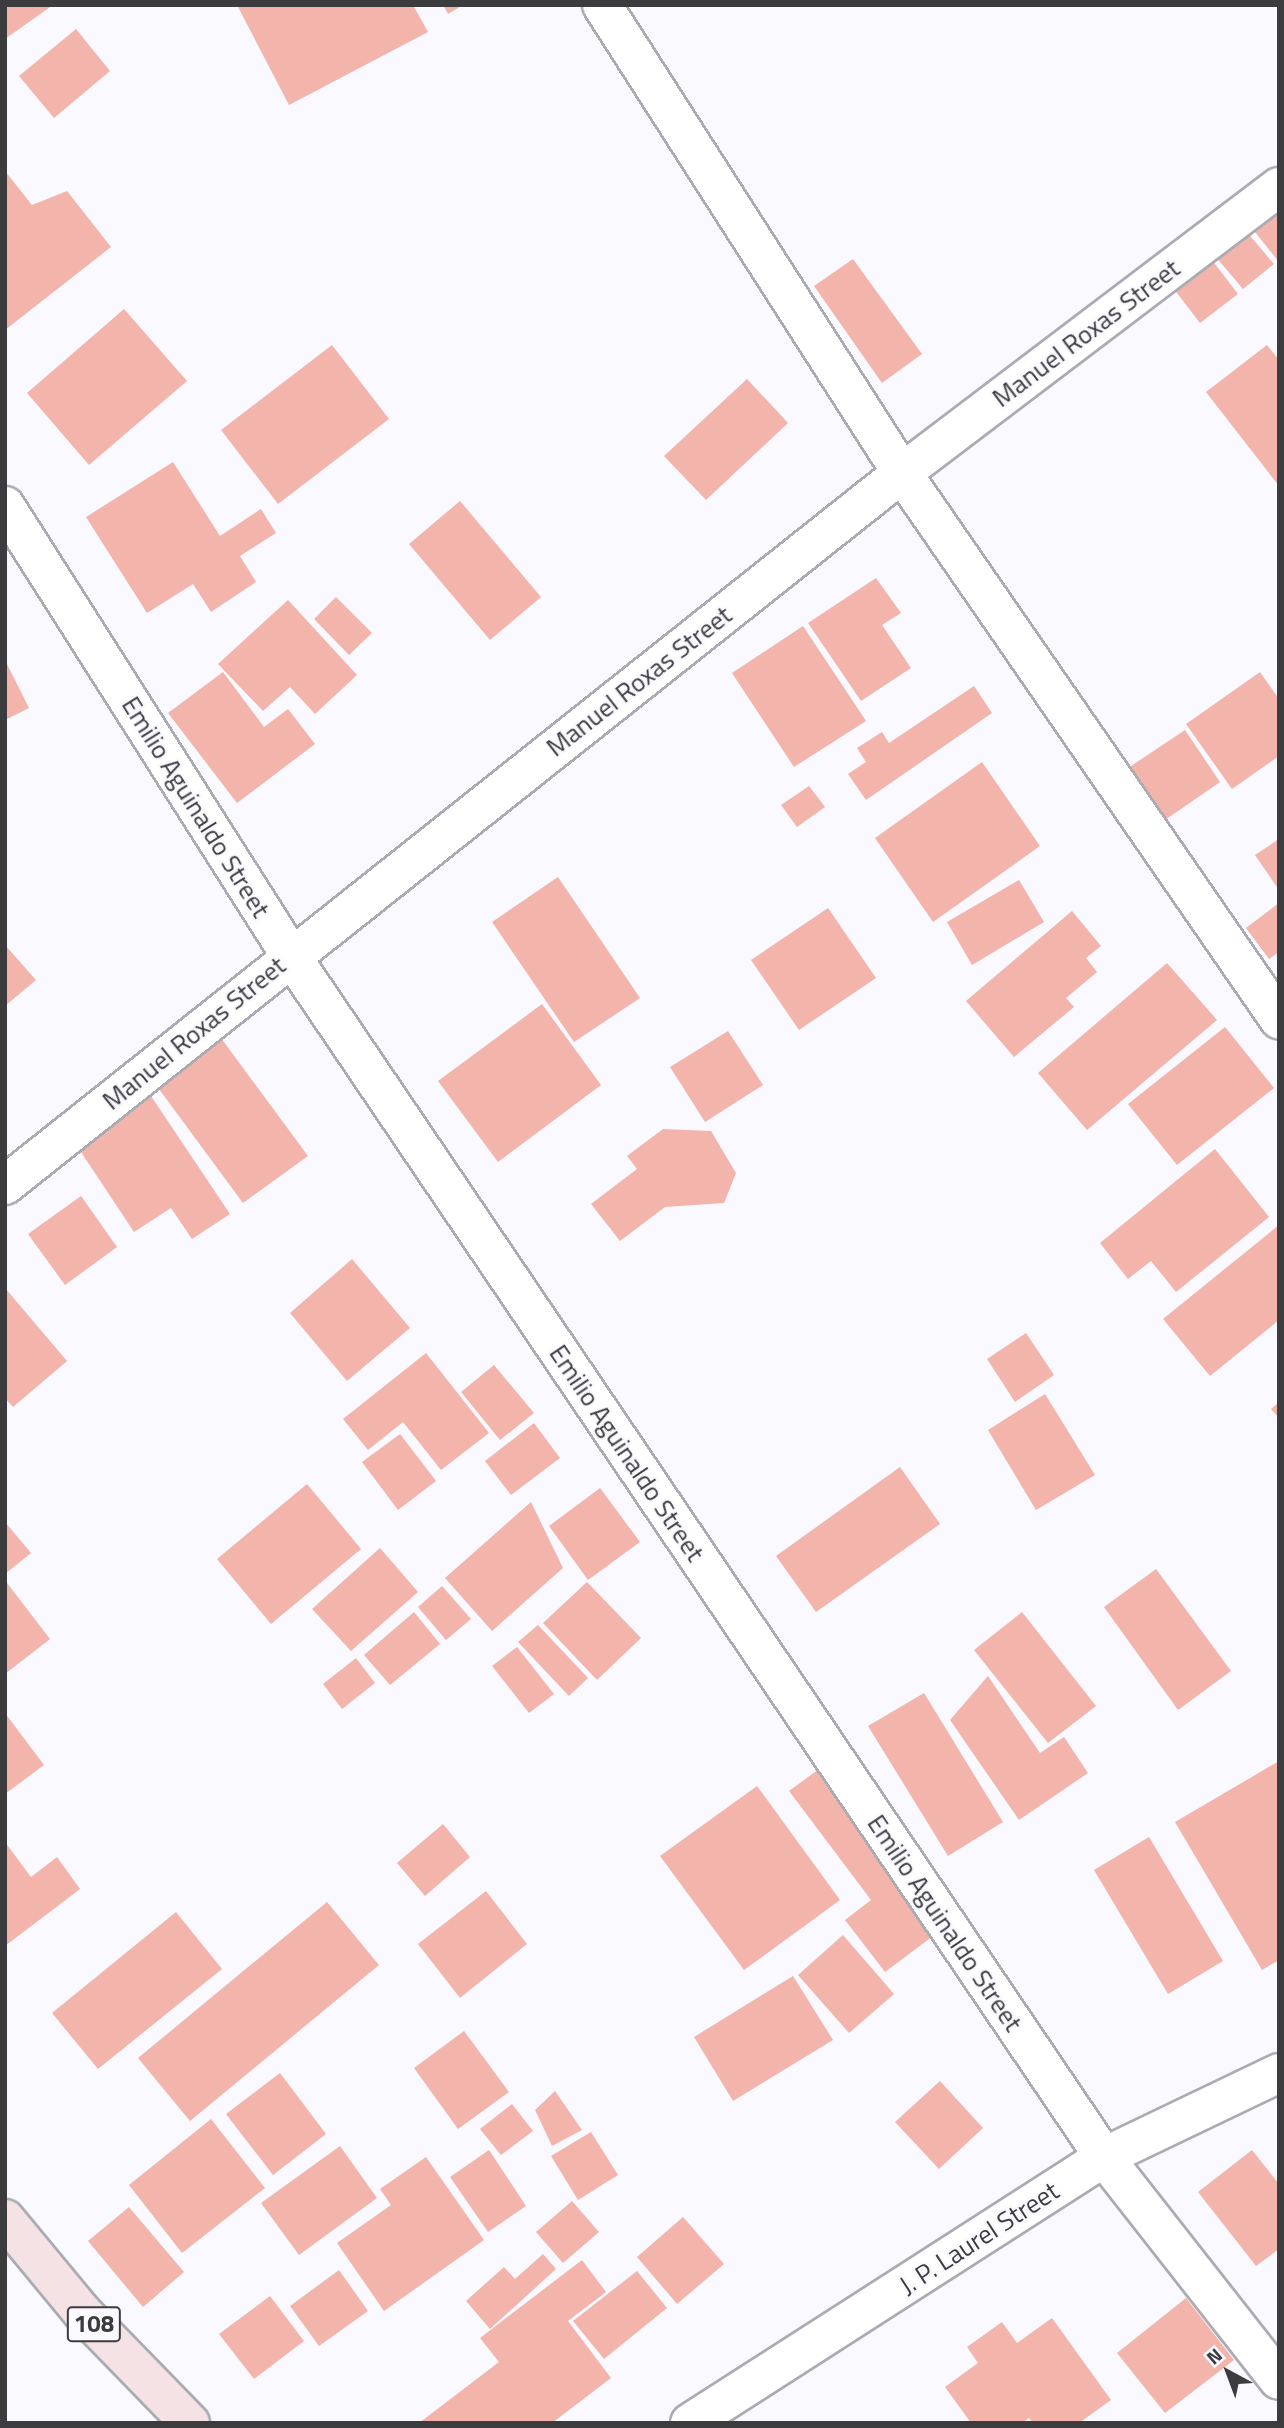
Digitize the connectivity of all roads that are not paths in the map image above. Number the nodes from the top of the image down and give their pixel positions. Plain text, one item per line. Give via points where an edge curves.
1 (603, 5) edge
2 (1279, 187) edge
3 (902, 473) junction
4 (5, 506) edge
5 (291, 956) junction
6 (1279, 1019) edge
7 (5, 1185) edge
8 (1279, 2073) edge
9 (1104, 2157) junction
10 (5, 2219) edge
11 (1279, 2380) edge
12 (190, 2423) edge
13 (690, 2423) edge

1 - 3 street
2 - 3 street, Manuel Roxas Street
3 - 5 street, Manuel Roxas Street
3 - 6 street
4 - 5 street, Emilio Aguinaldo Street
5 - 7 street, Manuel Roxas Street
5 - 9 street, Emilio Aguinaldo Street
8 - 9 street, J. P. Laurel Street
9 - 11 street, Emilio Aguinaldo Street
9 - 13 street, J. P. Laurel Street
10 - 12 main road, 108 via 82,2312

